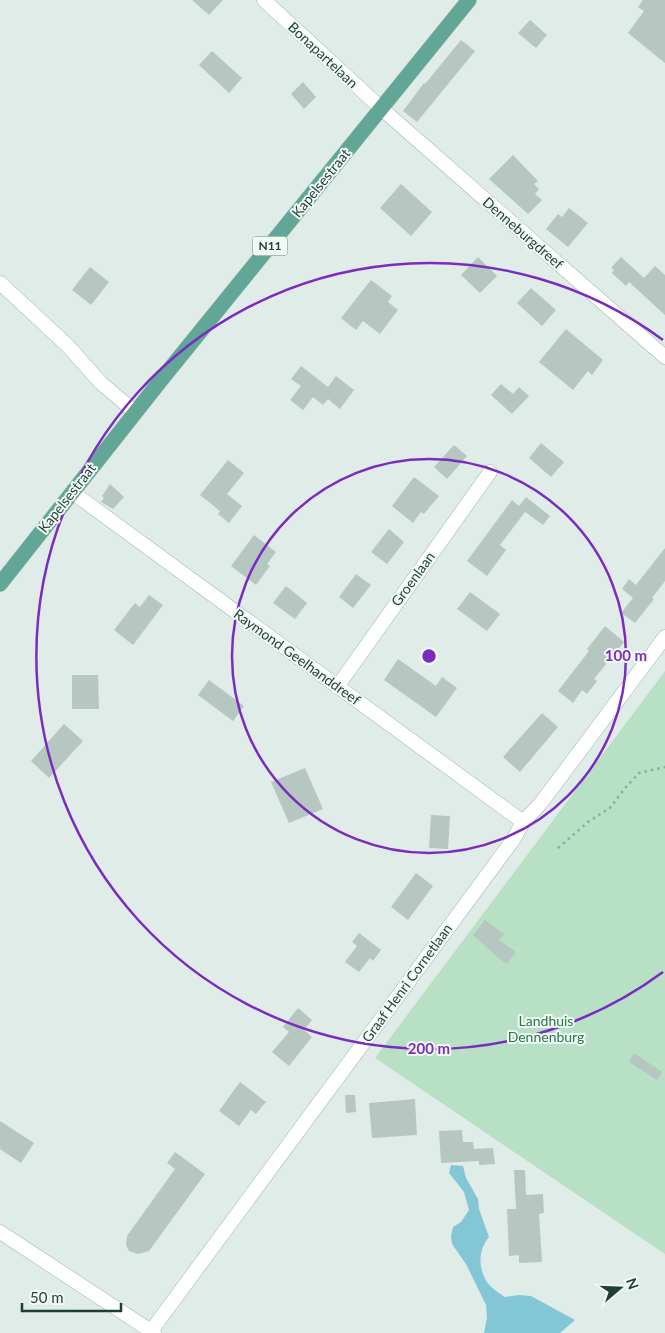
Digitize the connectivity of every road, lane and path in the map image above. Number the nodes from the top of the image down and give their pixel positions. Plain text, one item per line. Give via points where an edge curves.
1 (264, 0) edge
2 (469, 0) edge
3 (382, 109) junction
4 (0, 284) edge
5 (665, 357) edge
6 (135, 412) junction
7 (490, 472) dead end
8 (72, 492) junction
9 (0, 584) edge
10 (665, 637) edge
11 (336, 686) junction
12 (665, 767) edge
13 (523, 822) junction
14 (558, 848) dead end
15 (0, 1232) edge
16 (152, 1332) edge

1 - 3 street, Bonapartelaan
2 - 3 main road, Kapelsestraat / N11
3 - 5 street, Denneburgdreef
3 - 6 main road, Kapelsestraat / N11
4 - 6 street
6 - 8 main road, Kapelsestraat / N11
7 - 11 street, Groenlaan
8 - 9 main road, Kapelsestraat / N11
8 - 11 street, Raymond Geelhanddreef
10 - 13 street, Graaf Henri Cornetlaan via 541,803
11 - 13 street, Raymond Geelhanddreef
12 - 14 path via 639,773 610,808
13 - 16 street, Graaf Henri Cornetlaan via 513,840
15 - 16 street

